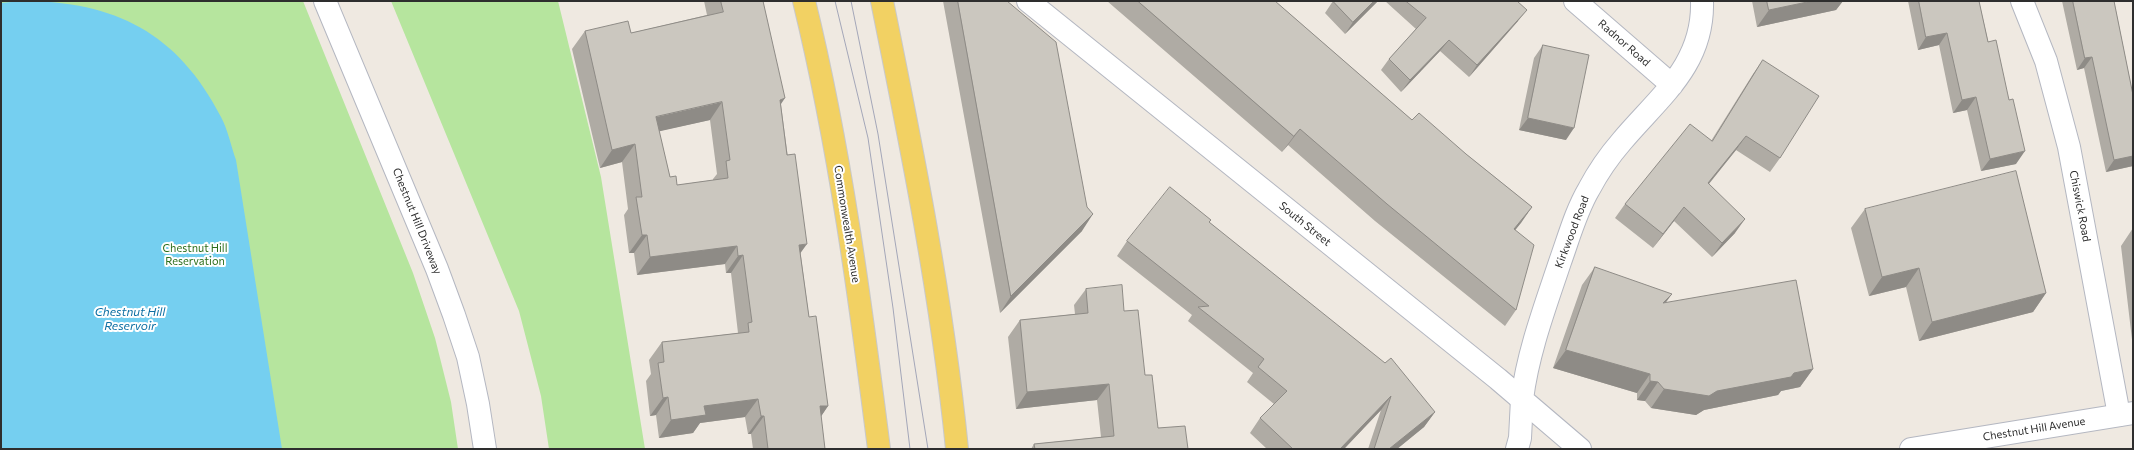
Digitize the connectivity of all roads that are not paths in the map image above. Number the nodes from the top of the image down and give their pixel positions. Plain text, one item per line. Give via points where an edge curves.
1 (325, 1) edge
2 (804, 1) edge
3 (882, 1) edge
4 (1028, 1) edge
5 (1575, 1) edge
6 (1702, 1) edge
7 (2022, 1) edge
8 (1672, 85) junction
9 (1522, 399) junction
10 (2126, 414) edge
11 (486, 449) edge
12 (879, 449) edge
13 (957, 449) edge
14 (1517, 449) edge
15 (1580, 449) edge
16 (1911, 449) edge

1 - 11 street, Chestnut Hill Driveway via 454,315 471,371
2 - 12 main road, Commonwealth Avenue via 830,122 849,232
3 - 13 main road via 921,198
4 - 9 street, South Street
5 - 8 street, Radnor Road
6 - 8 street, Kirkwood Road via 1697,45 1688,64
7 - 10 street, Chiswick Road via 2046,61 2069,147
8 - 9 street, Kirkwood Road via 1621,141 1588,190 1576,216 1537,330 1526,368
9 - 14 street, Kirkwood Road
9 - 15 street, South Street
10 - 16 street, Chestnut Hill Avenue

